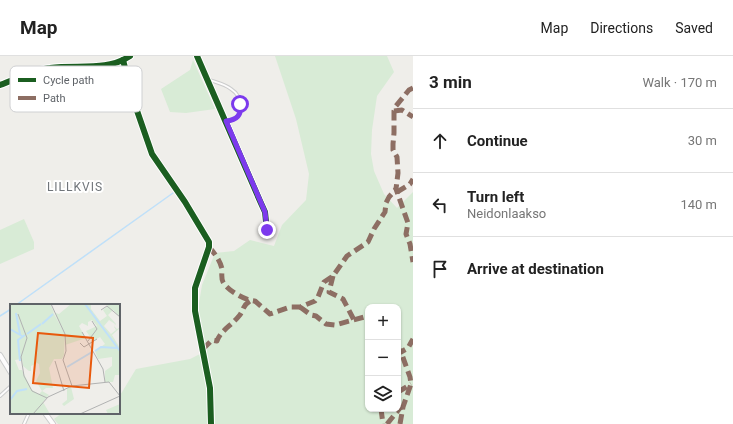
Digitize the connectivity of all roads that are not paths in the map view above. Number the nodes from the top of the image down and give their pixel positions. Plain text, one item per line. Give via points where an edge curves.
1 (130, 56) edge
2 (197, 56) edge
3 (123, 60) junction
4 (98, 66) edge
5 (125, 66) edge
6 (208, 79) junction
7 (10, 81) edge
8 (0, 85) edge
9 (137, 112) edge
10 (226, 121) junction
11 (267, 230) dead end
12 (0, 355) edge
13 (10, 371) edge
14 (10, 387) edge
15 (0, 396) edge
16 (29, 414) edge
17 (46, 414) edge
18 (24, 424) edge
19 (53, 424) edge
20 (210, 424) edge

1 - 3 street
2 - 6 street
3 - 4 street
3 - 5 street
6 - 10 street
6 - 10 lane via 231,88 238,97 240,114 234,121
7 - 8 street
9 - 20 street via 152,154 209,242 195,288 195,311 210,388
10 - 11 street via 265,212
12 - 13 street
14 - 15 lane
16 - 18 lane
17 - 19 street

